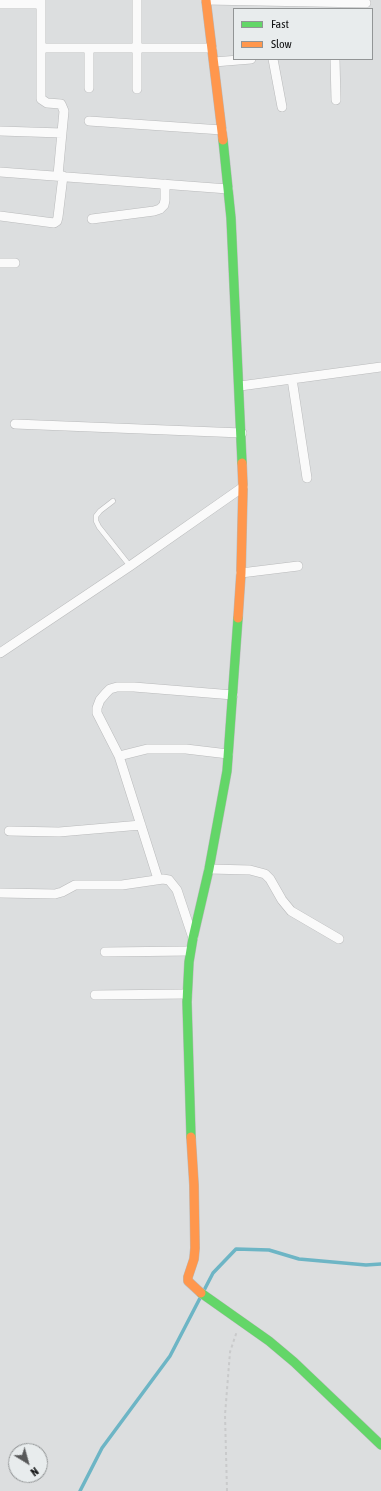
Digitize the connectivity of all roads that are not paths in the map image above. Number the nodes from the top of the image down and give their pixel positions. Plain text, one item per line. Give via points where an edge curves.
1 (137, 0) edge
2 (206, 0) edge
3 (41, 2) edge
4 (366, 3) dead end
5 (0, 4) edge
6 (41, 48) junction
7 (89, 48) junction
8 (137, 48) junction
9 (212, 48) junction
10 (239, 60) edge
11 (273, 60) edge
12 (335, 60) edge
13 (214, 62) junction
14 (89, 88) dead end
15 (138, 89) dead end
16 (336, 100) dead end
17 (282, 107) dead end
18 (89, 121) dead end
19 (222, 130) junction
20 (0, 131) edge
21 (62, 133) junction
22 (0, 172) edge
23 (60, 176) junction
24 (166, 184) junction
25 (228, 189) junction
26 (0, 216) edge
27 (92, 219) dead end
28 (0, 263) edge
29 (15, 263) dead end
30 (381, 367) edge
31 (292, 379) junction
32 (240, 386) junction
33 (15, 424) dead end
34 (242, 433) junction
35 (307, 478) dead end
36 (243, 486) junction
37 (113, 501) dead end
38 (130, 566) junction
39 (298, 566) dead end
40 (241, 573) junction
41 (0, 653) edge
42 (233, 695) junction
43 (228, 754) junction
44 (119, 756) junction
45 (141, 825) junction
46 (9, 831) dead end
47 (209, 869) junction
48 (158, 880) junction
49 (0, 894) edge
50 (193, 938) junction
51 (339, 939) dead end
52 (190, 951) junction
53 (106, 952) dead end
54 (187, 994) junction
55 (95, 995) dead end
56 (381, 1445) edge

1 - 8 street
2 - 4 street
2 - 9 street
3 - 5 street
3 - 6 street
6 - 7 street
6 - 21 street via 41,98 43,102 61,104 63,107
7 - 8 street
7 - 14 street
8 - 9 street
8 - 15 street
9 - 13 street
10 - 13 street
11 - 17 street
12 - 16 street
13 - 19 street
18 - 19 street
19 - 25 street
20 - 21 street
21 - 23 street
22 - 23 street
23 - 24 street
23 - 26 street via 58,217 54,223
24 - 25 street
24 - 27 street via 165,200 160,209
25 - 32 street
28 - 29 street
30 - 31 street
31 - 32 street
31 - 35 street
32 - 34 street
33 - 34 street
34 - 36 street
36 - 38 street
36 - 40 street
37 - 38 lane via 100,511 96,521
38 - 41 street
39 - 40 street
40 - 42 street
42 - 43 street
42 - 44 street via 134,687 110,689 100,700 97,713
43 - 44 street via 148,749
43 - 47 street
44 - 45 street
45 - 46 street via 79,831
45 - 48 street
47 - 50 street
47 - 51 street via 250,870 266,874 291,911
48 - 49 street via 122,885 75,885 55,894
48 - 50 street via 169,880 177,890
50 - 52 street
52 - 53 street
52 - 54 street
54 - 55 street
54 - 56 street via 196,1240 188,1282 294,1362

